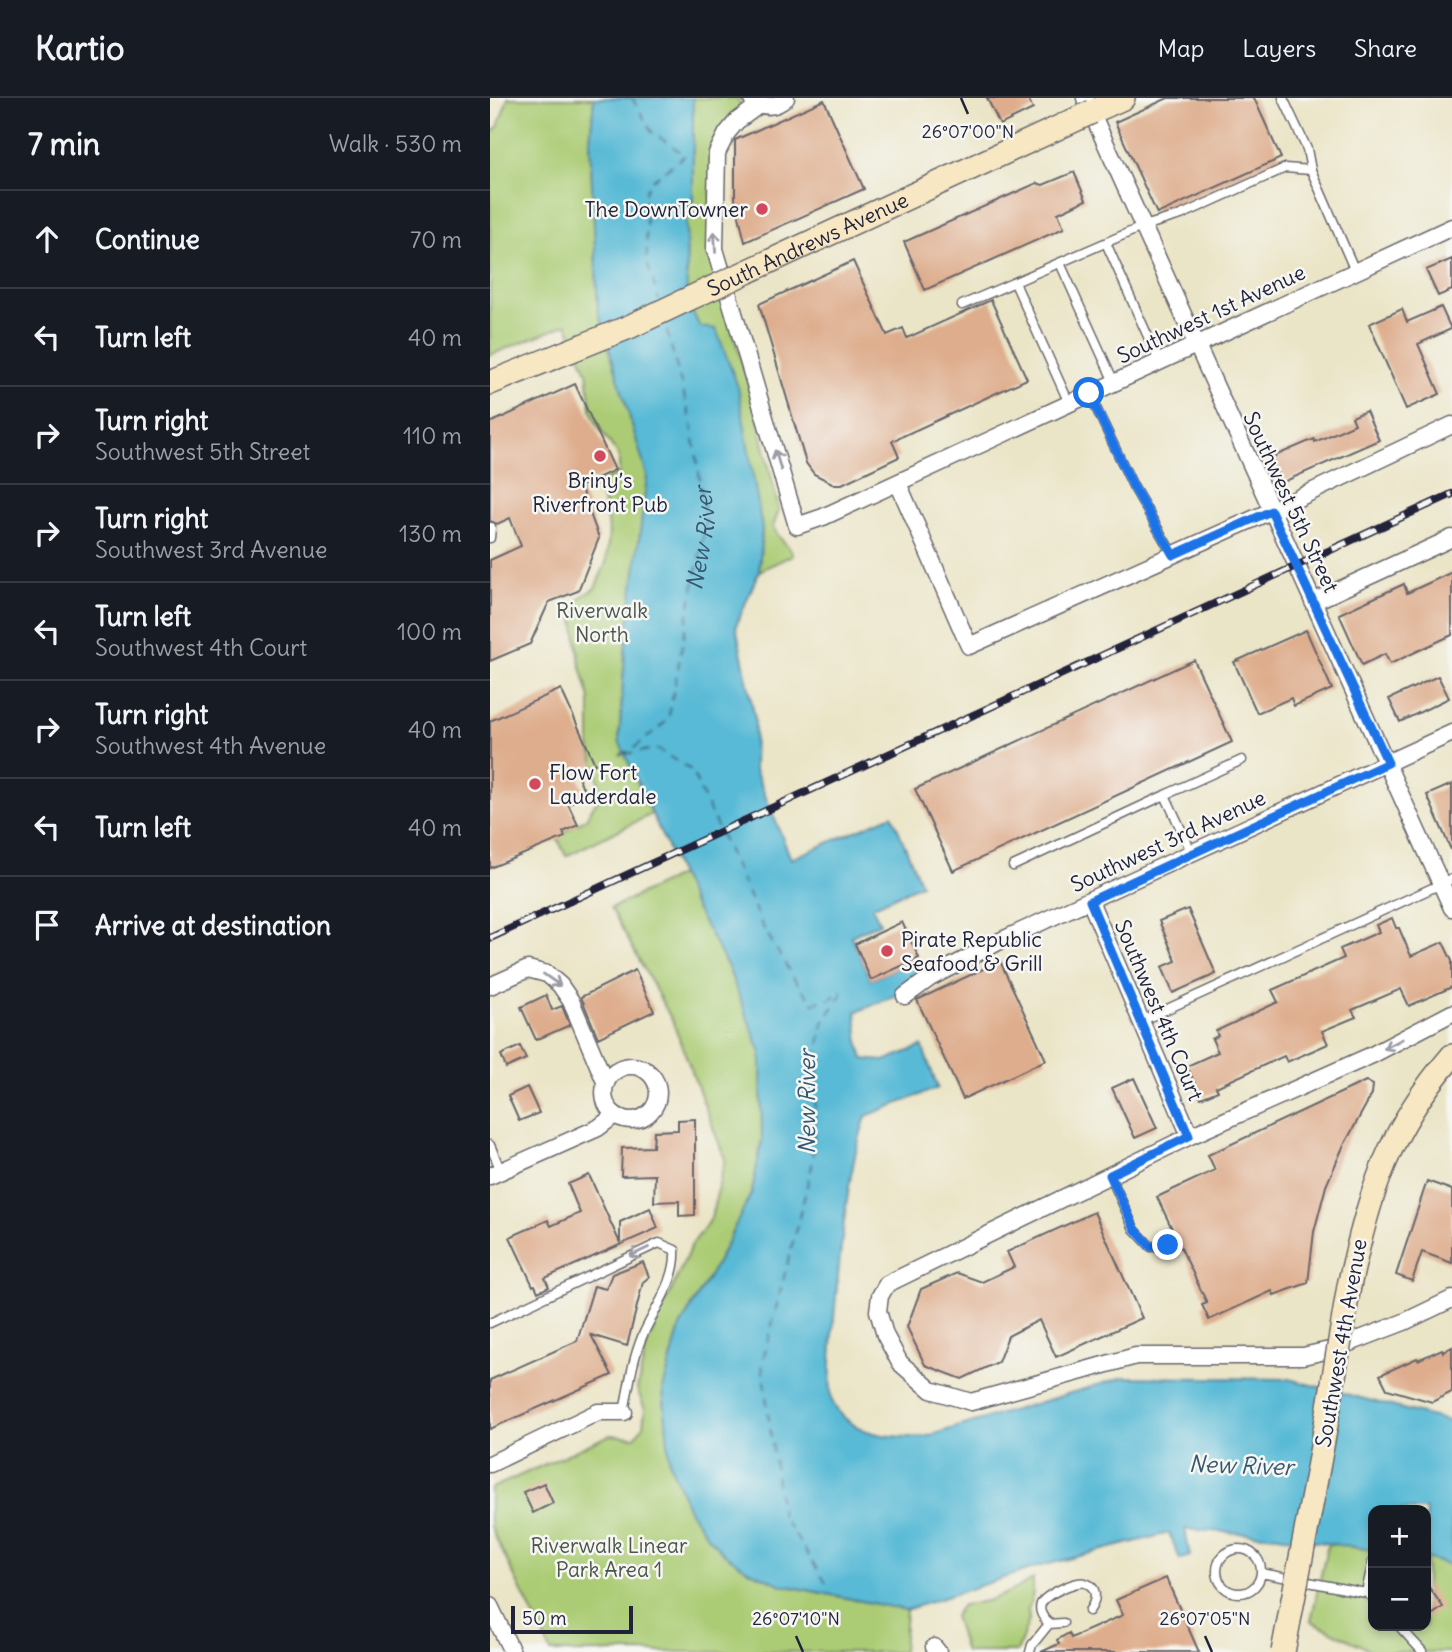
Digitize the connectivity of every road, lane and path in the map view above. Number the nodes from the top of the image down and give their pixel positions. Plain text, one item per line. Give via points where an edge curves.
1 (1123, 98) edge
2 (1283, 98) edge
3 (785, 100) edge
4 (755, 101) edge
5 (1089, 105) edge
6 (1311, 170) junction
7 (1144, 226) junction
8 (1452, 227) edge
9 (1106, 243) junction
10 (1060, 263) junction
11 (1355, 271) junction
12 (1015, 283) junction
13 (962, 305) dead end
14 (1196, 344) junction
15 (1159, 361) junction
16 (1114, 382) junction
17 (490, 383) edge
18 (1089, 393) junction
19 (1069, 403) junction
20 (1452, 425) edge
21 (898, 483) junction
22 (1271, 511) junction
23 (491, 527) edge
24 (490, 538) edge
25 (1452, 538) edge
26 (1173, 555) junction
27 (1313, 602) junction
28 (1452, 733) edge
29 (1242, 760) dead end
30 (1388, 763) junction
31 (1165, 795) junction
32 (1192, 853) junction
33 (1013, 866) dead end
34 (1447, 882) edge
35 (1090, 901) junction
36 (1452, 908) edge
37 (490, 986) edge
38 (905, 996) dead end
39 (1452, 1013) edge
40 (1141, 1021) junction
41 (1452, 1056) edge
42 (606, 1084) junction
43 (615, 1115) junction
44 (1189, 1136) junction
45 (490, 1145) edge
46 (496, 1173) edge
47 (1110, 1175) junction
48 (1168, 1245) dead end
49 (1452, 1299) edge
50 (490, 1323) edge
51 (624, 1412) joint
52 (490, 1464) edge
53 (1261, 1573) junction
54 (1368, 1596) edge
55 (490, 1606) edge
56 (1089, 1611) dead end
57 (1063, 1623) dead end
58 (1049, 1624) junction
59 (1404, 1631) edge
60 (1422, 1651) edge
61 (512, 1652) edge
62 (1030, 1652) edge
63 (1283, 1652) edge

1 - 5 main road, South Andrews Avenue
2 - 6 lane via 1307,149
3 - 4 street via 772,106
21 -> 4 street, Southwest 1st Avenue via 797,526 715,249 717,153 727,133
5 - 7 street, Southwest 5th Street
5 - 17 main road, South Andrews Avenue, bridge via 629,327
6 - 7 lane via 1285,168 1181,215
6 - 11 lane
7 - 9 lane
7 - 14 street, Southwest 5th Street
8 - 11 street, Southwest 1st Avenue
9 - 10 lane
9 - 15 lane
10 - 12 lane
10 - 16 lane
11 - 14 street, Southwest 1st Avenue
12 - 13 lane
12 - 19 lane
14 - 15 street, Southwest 1st Avenue
14 - 22 street, Southwest 5th Street
15 - 16 street, Southwest 1st Avenue
16 - 18 street, Southwest 1st Avenue
18 - 19 street, Southwest 1st Avenue
18 - 26 lane via 1133,486
19 - 21 street, Southwest 1st Avenue
20 - 22 street
21 - 26 street via 969,646
22 - 26 street
22 - 27 street, Southwest 5th Street
23 - 24 lane
25 - 27 street
27 - 30 street, Southwest 5th Street
28 - 30 street, Southwest 3rd Avenue
29 - 31 lane
30 - 32 street, Southwest 3rd Avenue
30 - 34 street, Southwest 5th Street
31 - 32 lane
31 - 33 lane
32 - 35 street, Southwest 3rd Avenue
34 - 36 street, Southwest 5th Street
34 - 40 lane
35 - 38 street, Southwest 3rd Avenue via 998,942
35 - 40 street, Southwest 4th Court
37 -> 42 street via 528,969 547,974 571,1001
39 -> 44 street via 1372,1055
40 - 44 street, Southwest 4th Court
41 - 63 main road, Southwest 4th Avenue, bridge via 1405,1118 1382,1164 1364,1218
42 - 43 street via 606,1101
42 - 43 street via 617,1070 634,1066 655,1081 657,1099 648,1114 632,1120
43 - 46 street via 598,1128
44 - 47 street
45 - 46 lane
47 - 48 lane via 1135,1229 1151,1247
47 - 49 street via 887,1284 878,1311 900,1363 931,1390 971,1402 1136,1356 1303,1356 1334,1349
51 -> 50 lane via 642,1338 673,1275 675,1250 659,1243
51 - 52 street via 598,1412
53 - 53 lane via 1255,1556 1236,1548 1222,1556 1216,1570 1226,1590 1240,1593 1253,1588
53 - 54 lane
55 - 61 street
56 - 58 lane via 1096,1595 1092,1586 1076,1583 1040,1604 1041,1615
57 - 58 lane
58 - 62 lane
59 - 60 lane

